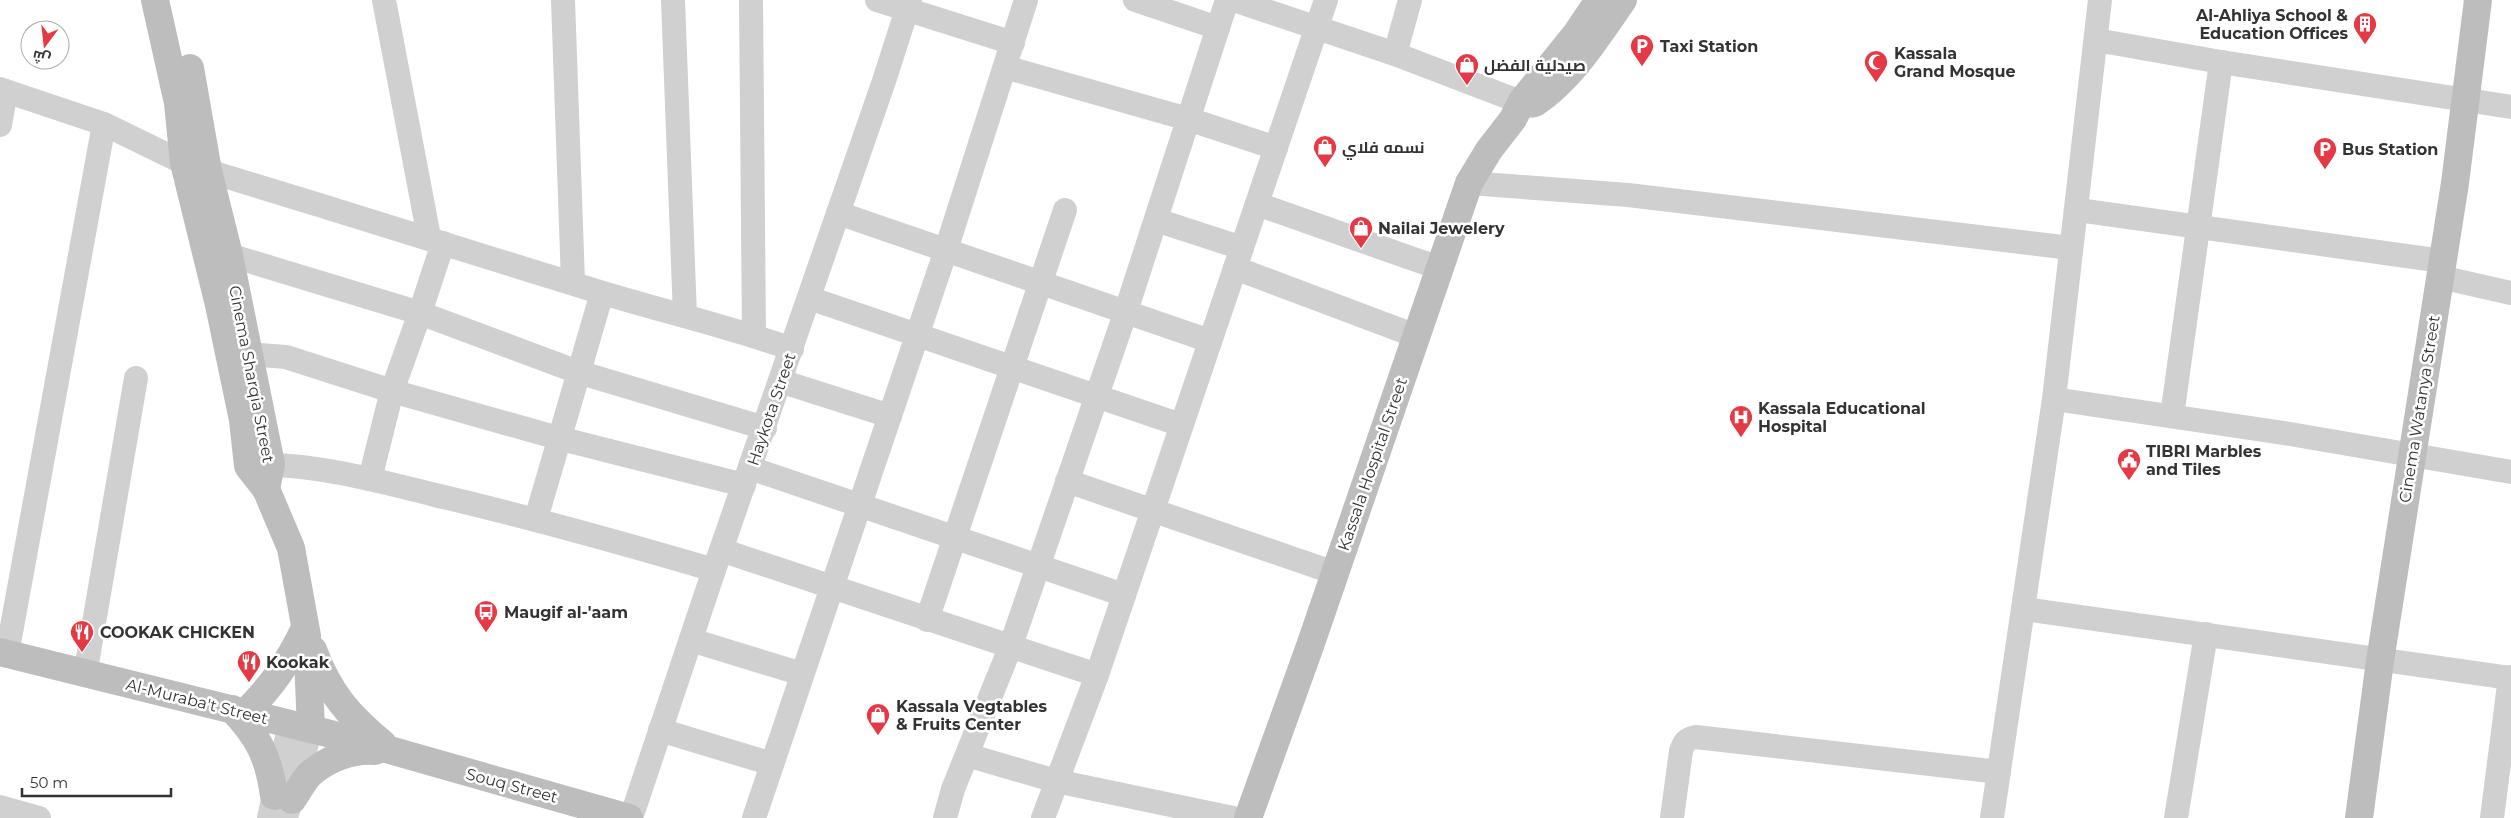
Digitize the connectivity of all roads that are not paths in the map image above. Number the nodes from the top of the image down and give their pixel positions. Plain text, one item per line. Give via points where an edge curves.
1 (156, 0) edge
2 (175, 0) edge
3 (384, 0) edge
4 (563, 0) edge
5 (673, 0) edge
6 (751, 0) edge
7 (877, 0) edge
8 (1026, 0) edge
9 (1134, 0) edge
10 (1227, 0) edge
11 (1234, 0) edge
12 (1326, 0) edge
13 (1410, 0) edge
14 (1600, 0) edge
15 (1623, 0) edge
16 (2100, 0) edge
17 (2478, 0) edge
18 (909, 4) edge
19 (1218, 28) junction
20 (1317, 28) junction
21 (2096, 40) junction
22 (1013, 43) junction
23 (1395, 54) junction
24 (2220, 62) junction
25 (1005, 67) junction
26 (3, 90) edge
27 (2466, 100) junction
28 (2511, 107) edge
29 (1522, 108) junction
30 (1188, 119) junction
31 (104, 124) junction
32 (0, 125) edge
33 (1276, 148) junction
34 (196, 167) junction
35 (1470, 184) junction
36 (1257, 204) junction
37 (1065, 210) dead end
38 (2078, 210) junction
39 (838, 213) junction
40 (1156, 220) junction
41 (2198, 225) junction
42 (436, 240) junction
43 (2071, 248) junction
44 (946, 250) junction
45 (229, 255) junction
46 (1239, 258) junction
47 (1439, 268) junction
48 (2441, 269) junction
49 (573, 282) junction
50 (1041, 282) junction
51 (2511, 292) edge
52 (602, 293) junction
53 (809, 298) junction
54 (1126, 311) junction
55 (420, 313) junction
56 (685, 316) junction
57 (754, 335) junction
58 (916, 335) junction
59 (1416, 336) junction
60 (1210, 340) junction
61 (792, 349) junction
62 (237, 351) junction
63 (1012, 368) junction
64 (578, 372) junction
65 (136, 378) dead end
66 (780, 382) junction
67 (392, 391) junction
68 (1096, 397) junction
69 (2054, 398) junction
70 (890, 416) junction
71 (2172, 416) junction
72 (1181, 426) junction
73 (765, 428) junction
74 (558, 438) junction
75 (2412, 456) junction
76 (2511, 472) edge
77 (262, 473) junction
78 (747, 476) junction
79 (370, 479) junction
80 (1067, 480) junction
81 (860, 504) junction
82 (1153, 510) junction
83 (536, 519) junction
84 (955, 536) junction
85 (718, 560) junction
86 (1039, 564) junction
87 (1335, 573) junction
88 (831, 587) junction
89 (1124, 595) junction
90 (2024, 609) junction
91 (927, 620) junction
92 (306, 631) junction
93 (2206, 634) junction
94 (691, 640) junction
95 (1010, 648) junction
96 (3, 653) edge
97 (2380, 661) junction
98 (802, 674) junction
99 (85, 675) junction
100 (1097, 675) junction
101 (2510, 678) edge
102 (239, 711) junction
103 (301, 727) junction
104 (660, 730) junction
105 (394, 753) junction
106 (967, 755) junction
107 (772, 764) junction
108 (1999, 772) junction
109 (1056, 781) junction
110 (0, 807) edge
111 (280, 808) edge
112 (39, 818) edge
113 (630, 818) edge
114 (754, 818) edge
115 (945, 818) edge
116 (1043, 818) edge
117 (1233, 818) edge
118 (1248, 818) edge
119 (1672, 818) edge
120 (1992, 818) edge
121 (2176, 818) edge
122 (2359, 818) edge
123 (2492, 818) edge

1 - 34 main road, Cinema Sharqia Street via 178,103
2 - 34 main road, Cinema Sharqia Street via 197,99
3 - 42 street
4 - 49 street
5 - 56 street
6 - 57 street
7 - 18 street
8 - 22 street
9 - 19 street
10 - 19 street
11 - 20 street
12 - 20 street
13 - 23 street
14 - 29 main road, Kassala Hospital Street
15 - 29 main road via 1569,74 1554,90
16 - 21 street
17 - 27 main road, Cinema Watanya Street
18 - 22 street
18 - 39 street, Haykota Street
19 - 30 street
20 - 23 street
20 - 33 street
21 - 24 street
21 - 38 street
22 - 25 street
23 - 29 street
24 - 27 street
24 - 41 street
25 - 30 street
25 - 44 street
26 - 31 street
26 - 32 street
27 - 28 street
27 - 48 main road, Cinema Watanya Street
29 - 35 main road, Kassala Hospital Street via 1489,150
30 - 33 street
30 - 40 street
31 - 34 street
31 - 96 street
33 - 36 street
34 - 42 street
34 - 45 main road, Cinema Sharqia Street
34 - 62 main road, Cinema Sharqia Street via 210,258
35 - 43 street via 1628,195
35 - 47 main road, Kassala Hospital Street
36 - 46 street
36 - 47 street
37 - 50 street
38 - 41 street
38 - 43 street
39 - 44 street
39 - 53 street, Haykota Street
40 - 46 street
40 - 54 street
41 - 48 street
41 - 71 street
42 - 49 street
42 - 55 street
43 - 69 street
44 - 50 street
44 - 58 street
45 - 55 street
45 - 62 main road, Cinema Sharqia Street
46 - 59 street
46 - 60 street
47 - 59 main road, Kassala Hospital Street
48 - 51 street
48 - 75 main road, Cinema Watanya Street
49 - 52 street
50 - 54 street
50 - 63 street
52 - 56 street
52 - 64 street
53 - 58 street
53 - 61 street, Haykota Street
54 - 60 street
54 - 68 street
55 - 64 street
55 - 67 street
56 - 57 street
57 - 61 street
58 - 63 street
58 - 70 street
59 - 87 main road, Kassala Hospital Street
60 - 72 street
61 - 66 street, Haykota Street
62 - 67 street via 286,356
62 - 77 main road, Cinema Sharqia Street
63 - 68 street
63 - 84 street
64 - 73 street
64 - 74 street
65 - 99 street
66 - 70 street
66 - 73 street, Haykota Street
67 - 74 street
67 - 79 street
68 - 72 street
68 - 80 street
69 - 71 street
69 - 90 street
70 - 81 street
71 - 75 street
72 - 82 street
73 - 78 street, Haykota Street
74 - 78 street
74 - 83 street
75 - 76 street
75 - 97 main road, Cinema Watanya Street
77 - 79 street
77 - 92 main road, Cinema Sharqia Street via 291,548
78 - 81 street
78 - 85 street, Haykota Street
79 - 83 street
80 - 82 street
80 - 86 street
81 - 84 street
81 - 88 street
82 - 87 street
82 - 89 street
83 - 85 street
84 - 86 street
84 - 91 street
85 - 88 street
85 - 94 street, Haykota Street
86 - 89 street
86 - 95 street
87 - 118 main road, Kassala Hospital Street
88 - 91 street
88 - 98 street
89 - 100 street
90 - 93 street
90 - 108 street
91 - 95 street
92 - 102 main road via 270,688
92 - 103 main road
92 - 105 main road via 323,676 353,720
93 - 97 street
93 - 121 street
94 - 98 street
94 - 104 street, Haykota Street
95 - 100 street
95 - 106 street
96 - 99 main road, Al-Muraba't Street
97 - 101 street
97 - 122 main road, Cinema Watanya Street
98 - 107 street
99 - 102 main road, Al-Muraba't Street
100 - 109 street
101 - 123 street
102 - 103 main road, Al-Muraba't Street
102 - 111 main road via 262,748
103 - 105 main road, Al-Muraba't Street
103 - 111 street
104 - 107 street
104 - 113 street, Haykota Street
105 - 111 main road via 364,750 334,758 309,775
105 - 113 main road, Souq Street
106 - 109 street
106 - 115 street
107 - 114 street
108 - 119 street via 1696,737 1689,738 1680,751
108 - 120 street
109 - 116 street
109 - 117 street
110 - 112 street

